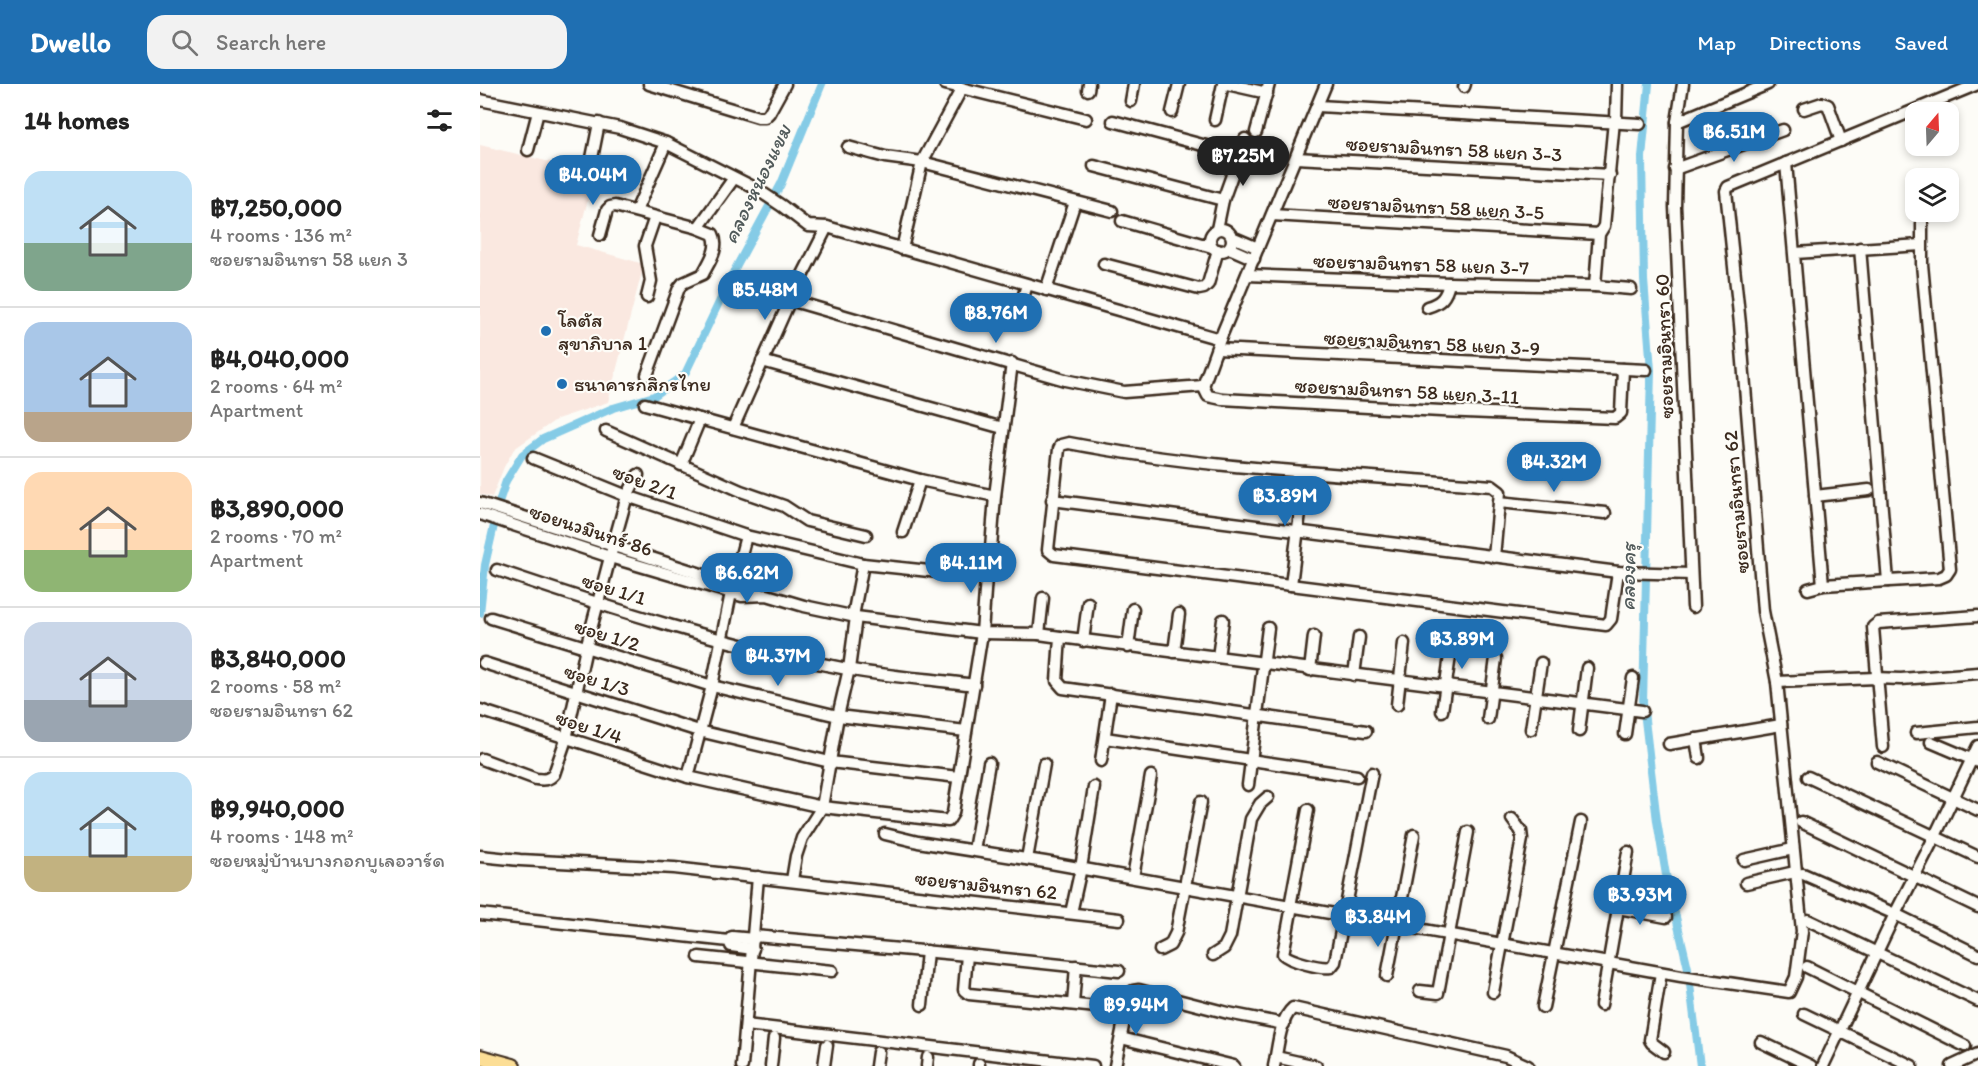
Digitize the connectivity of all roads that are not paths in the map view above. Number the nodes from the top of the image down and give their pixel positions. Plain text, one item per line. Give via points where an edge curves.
1 (649, 84) edge
2 (785, 84) edge
3 (945, 84) edge
4 (1134, 84) edge
5 (1179, 84) edge
6 (1225, 84) edge
7 (1326, 84) edge
8 (1617, 84) edge
9 (1683, 84) edge
10 (1768, 84) edge
11 (1978, 84) edge
12 (962, 88) junction
13 (1268, 89) edge
14 (480, 100) edge
15 (1131, 101) dead end
16 (1318, 106) junction
17 (1804, 109) dead end
18 (538, 112) junction
19 (1173, 112) dead end
20 (1086, 119) dead end
21 (1215, 120) dead end
22 (1113, 121) dead end
23 (1615, 121) junction
24 (1677, 122) junction
25 (599, 123) junction
26 (1640, 123) dead end
27 (1783, 130) dead end
28 (1256, 132) dead end
29 (1245, 139) dead end
30 (1841, 141) junction
31 (666, 143) junction
32 (848, 147) dead end
33 (528, 150) dead end
34 (1240, 155) junction
35 (1296, 158) junction
36 (922, 162) junction
37 (1786, 164) junction
38 (1094, 166) dead end
39 (590, 168) dead end
40 (1675, 169) junction
41 (1610, 175) junction
42 (734, 178) junction
43 (1223, 200) junction
44 (1075, 202) junction
45 (636, 211) junction
46 (1112, 211) dead end
47 (1272, 215) junction
48 (655, 216) junction
49 (1122, 222) dead end
50 (1922, 222) edge
51 (827, 227) junction
52 (698, 228) junction
53 (1218, 229) junction
54 (1599, 234) junction
55 (600, 235) dead end
56 (1921, 245) junction
57 (1223, 246) junction
58 (902, 249) junction
59 (1860, 249) junction
60 (1256, 253) junction
61 (1795, 253) junction
62 (1104, 264) dead end
63 (1247, 275) junction
64 (1449, 283) junction
65 (1027, 285) junction
66 (1595, 286) junction
67 (1631, 289) dead end
68 (1046, 291) junction
69 (647, 297) dead end
70 (790, 300) junction
71 (1427, 307) dead end
72 (1017, 316) dead end
73 (1218, 344) junction
74 (762, 361) junction
75 (1012, 363) junction
76 (1623, 369) junction
77 (1646, 370) dead end
78 (647, 375) dead end
79 (1203, 386) junction
80 (645, 404) dead end
81 (700, 419) junction
82 (734, 428) junction
83 (1003, 428) junction
84 (606, 430) dead end
85 (533, 458) dead end
86 (681, 465) junction
87 (1305, 472) junction
88 (638, 475) dead end
89 (920, 480) junction
90 (1869, 490) dead end
91 (627, 496) junction
92 (995, 496) junction
93 (1815, 496) junction
94 (1052, 500) junction
95 (1499, 502) junction
96 (492, 512) edge
97 (1605, 513) dead end
98 (903, 532) dead end
99 (1299, 532) junction
100 (866, 535) dead end
101 (746, 536) junction
102 (611, 551) junction
103 (1494, 557) junction
104 (863, 564) junction
105 (496, 570) dead end
106 (1618, 572) junction
107 (1691, 574) junction
108 (986, 577) junction
109 (1888, 581) junction
110 (1291, 585) junction
111 (1823, 585) junction
112 (732, 589) junction
113 (1808, 589) dead end
114 (1043, 598) dead end
115 (1088, 603) dead end
116 (598, 604) junction
117 (1693, 607) dead end
118 (1133, 609) dead end
119 (1179, 614) dead end
120 (1978, 616) edge
121 (855, 617) junction
122 (491, 618) dead end
123 (1223, 620) dead end
124 (1268, 628) dead end
125 (982, 633) junction
126 (1039, 634) junction
127 (1314, 636) dead end
128 (1060, 637) junction
129 (1359, 637) dead end
130 (721, 640) junction
131 (1083, 641) junction
132 (1404, 643) dead end
133 (1128, 647) junction
134 (586, 648) junction
135 (1451, 649) dead end
136 (1174, 652) junction
137 (1218, 657) junction
138 (1496, 658) dead end
139 (484, 663) dead end
140 (1541, 663) dead end
141 (1264, 664) junction
142 (1587, 668) dead end
143 (849, 669) junction
144 (1310, 670) junction
145 (1978, 673) edge
146 (1354, 675) junction
147 (1633, 678) dead end
148 (1876, 678) junction
149 (1400, 680) junction
150 (1777, 682) junction
151 (974, 684) junction
152 (1445, 686) junction
153 (712, 687) junction
154 (1491, 691) junction
155 (577, 692) junction
156 (1111, 694) junction
157 (1536, 697) junction
158 (1582, 703) junction
159 (1397, 705) dead end
160 (480, 710) edge
161 (1629, 710) junction
162 (1442, 711) dead end
163 (1642, 711) dead end
164 (838, 716) junction
165 (1258, 716) junction
166 (1488, 719) dead end
167 (1780, 725) junction
168 (1978, 727) edge
169 (1531, 729) dead end
170 (699, 730) junction
171 (966, 731) junction
172 (1366, 731) dead end
173 (1579, 731) dead end
174 (1916, 733) dead end
175 (1625, 734) dead end
176 (1105, 738) junction
177 (566, 739) junction
178 (1696, 739) junction
179 (1931, 742) dead end
180 (1669, 744) dead end
181 (1978, 746) edge
182 (1883, 747) dead end
183 (1699, 758) dead end
184 (482, 759) dead end
185 (1975, 760) edge
186 (1101, 761) dead end
187 (1252, 761) junction
188 (830, 762) junction
189 (1877, 762) dead end
190 (989, 764) dead end
191 (1044, 764) dead end
192 (1372, 773) dead end
193 (1151, 776) dead end
194 (1357, 776) dead end
195 (687, 777) junction
196 (958, 777) junction
197 (1808, 777) dead end
198 (1248, 785) dead end
199 (1094, 787) dead end
200 (1268, 796) dead end
201 (1953, 799) junction
202 (1201, 802) dead end
203 (822, 807) junction
204 (1308, 810) dead end
205 (1978, 810) edge
206 (1512, 819) dead end
207 (1581, 822) dead end
208 (1801, 822) dead end
209 (1468, 832) dead end
210 (885, 834) dead end
211 (1414, 835) dead end
212 (1934, 838) junction
213 (1793, 849) junction
214 (974, 850) junction
215 (1628, 852) dead end
216 (480, 856) edge
217 (1978, 857) edge
218 (1027, 859) junction
219 (1744, 860) dead end
220 (1081, 868) junction
221 (1799, 873) junction
222 (1915, 876) junction
223 (758, 877) junction
224 (1133, 877) junction
225 (792, 880) junction
226 (1746, 883) dead end
227 (1185, 887) junction
228 (1239, 897) junction
229 (1291, 906) junction
230 (1978, 907) edge
231 (1618, 908) junction
232 (1071, 913) junction
233 (480, 914) edge
234 (1895, 914) junction
235 (1344, 916) junction
236 (1666, 917) dead end
237 (1119, 919) dead end
238 (1808, 920) dead end
239 (1397, 926) junction
240 (1448, 935) junction
241 (754, 939) junction
242 (1502, 943) junction
243 (1160, 950) dead end
244 (927, 951) junction
245 (1554, 953) junction
246 (1877, 954) junction
247 (967, 955) junction
248 (1213, 955) dead end
249 (1978, 955) edge
250 (699, 957) dead end
251 (752, 962) junction
252 (1609, 962) junction
253 (1076, 966) junction
254 (1807, 967) dead end
255 (832, 971) dead end
256 (1119, 971) dead end
257 (1661, 972) junction
258 (1387, 976) dead end
259 (1420, 991) dead end
260 (1492, 992) dead end
261 (1858, 993) junction
262 (1978, 1001) edge
263 (1072, 1004) junction
264 (922, 1005) dead end
265 (1601, 1005) dead end
266 (1543, 1007) dead end
267 (1116, 1009) dead end
268 (1804, 1014) dead end
269 (746, 1024) junction
270 (1284, 1024) junction
271 (1840, 1031) junction
272 (774, 1038) dead end
273 (1121, 1038) junction
274 (1761, 1042) dead end
275 (827, 1045) dead end
276 (1965, 1046) dead end
277 (878, 1052) dead end
278 (1664, 1052) dead end
279 (1978, 1054) edge
280 (480, 1057) edge
281 (1275, 1061) edge
282 (513, 1066) edge
283 (742, 1066) edge
284 (771, 1066) edge
285 (824, 1066) edge
286 (876, 1066) edge
287 (1093, 1066) edge
288 (1116, 1066) edge
289 (1234, 1066) edge
290 (1317, 1066) edge
291 (1528, 1066) edge
292 (1811, 1066) edge
293 (1823, 1066) edge
294 (1912, 1066) edge
295 (1952, 1066) edge

1 - 2 street via 758,117 765,117
3 - 12 street
4 - 15 street
5 - 19 street
6 - 13 street
6 - 21 street
7 - 16 street
8 - 23 street
9 - 24 street, ซอยรามอินทรา 60
10 - 24 street
11 - 30 street, ซอยรามอินทรา 62
12 - 20 street
12 - 36 street
13 - 28 street
14 - 18 street, ซอยรามอินทรา 58 แยก 3-9
16 - 23 street
16 - 35 street
17 - 30 street via 1828,105
18 - 25 street, ซอยรามอินทรา 58 แยก 3-9
18 - 33 street
22 - 34 street
23 - 26 street
23 - 41 street
24 - 40 street, ซอยรามอินทรา 60
25 - 31 street, ซอยรามอินทรา 58 แยก 3-9
25 - 39 street
27 - 40 street
29 - 34 street
30 - 37 street, ซอยรามอินทรา 62
31 - 42 street, ซอยรามอินทรา 58 แยก 3-9
31 - 45 street
32 - 36 street
34 - 43 street
35 - 41 street, ซอยรามอินทรา 58 แยก 3-3
35 - 47 street
36 - 44 street
36 - 58 street
37 - 61 street
37 - 150 street, ซอยรามอินทรา 62 via 1728,186 1726,195 1763,611
38 - 43 street
40 - 107 street, ซอยรามอินทรา 60
41 - 54 street via 1604,226
42 - 51 street, ซอยรามอินทรา 58 แยก 3-9 via 807,226
42 - 52 street
43 - 53 street
44 - 46 street
44 - 68 street
45 - 48 street
45 - 55 street via 609,207
47 - 54 street, ซอยรามอินทรา 58 แยก 3-5
47 - 60 street
48 - 52 street
48 - 69 street via 645,246 651,281
49 - 57 street
50 - 56 street
51 - 58 street, ซอยรามอินทรา 58 แยก 3-9
51 - 70 street
52 - 78 street via 713,234 715,247 703,274 679,288
53 - 57 street via 1225,229
53 - 57 street via 1210,236
54 - 66 street
56 - 59 street
56 - 109 street via 1950,569 1939,578
57 - 60 street
57 - 62 street via 1208,284 1199,289
58 - 65 street, ซอยรามอินทรา 58 แยก 3-9
59 - 61 street
59 - 109 street
60 - 63 street
61 - 93 street
63 - 64 street, ซอยรามอินทรา 58 แยก 3-7
63 - 73 street
64 - 66 street, ซอยรามอินทรา 58 แยก 3-7
64 - 71 street via 1443,299
65 - 68 street, ซอยรามอินทรา 58 แยก 3-9
65 - 72 street
66 - 67 street, ซอยรามอินทรา 58 แยก 3-7
68 - 73 street, ซอยรามอินทรา 58 แยก 3-9
70 - 74 street
70 - 75 street
73 - 76 street, ซอยรามอินทรา 58 แยก 3-9
73 - 79 street
74 - 82 street
74 - 83 street
75 - 79 street via 1117,392
75 - 83 street
76 - 77 street, ซอยรามอินทรา 58 แยก 3-9
76 - 79 street, ซอยรามอินทรา 58 แยก 3-11 via 1621,412 1615,418 1216,399 1205,394
80 - 81 street
81 - 82 street
81 - 86 street
82 - 89 street
83 - 92 street
84 - 86 street
85 - 91 street, ซอย 2/1
86 - 100 street via 793,510 799,517
87 - 94 street via 1167,459 1065,443 1059,449
87 - 95 street via 1492,486 1500,492
87 - 99 street
88 - 91 street
89 - 92 street
89 - 98 street
90 - 93 street
91 - 101 street, ซอย 2/1
91 - 102 street
92 - 108 street
93 - 111 street
94 - 99 street
94 - 110 street via 1048,550 1054,555
95 - 97 street
95 - 103 street
96 - 102 street, ซอยนวมินทร์ 86
99 - 103 street
99 - 110 street
101 - 104 street, ซอย 2/1
101 - 112 street
102 - 112 street, ซอยนวมินทร์ 86
102 - 116 street
103 - 106 street
104 - 108 street, ซอย 2/1
104 - 121 street
105 - 116 street, ซอย 1/1
106 - 107 street
106 - 110 street via 1611,619 1606,625
107 - 117 street, ซอยรามอินทรา 60
108 - 125 street
109 - 111 street
111 - 113 street
112 - 121 street, ซอยนวมินทร์ 86 via 741,596 767,595
112 - 130 street
114 - 126 street
115 - 131 street
116 - 130 street, ซอย 1/1
116 - 134 street
118 - 133 street
119 - 136 street
120 - 148 street via 1875,624 1872,631
121 - 125 street, ซอยนวมินทร์ 86
121 - 143 street
122 - 134 street, ซอย 1/2
123 - 137 street
124 - 141 street
125 - 126 street, ซอยนวมินทร์ 86
125 - 151 street
126 - 128 street, ซอยนวมินทร์ 86
127 - 144 street
128 - 131 street, ซอยนวมินทร์ 86
128 - 156 street via 1060,686
129 - 146 street
130 - 143 street, ซอย 1/1
130 - 153 street
131 - 133 street, ซอยนวมินทร์ 86
132 - 149 street
133 - 136 street, ซอยนวมินทร์ 86
134 - 153 street, ซอย 1/2
134 - 155 street
135 - 152 street
136 - 137 street, ซอยนวมินทร์ 86
137 - 141 street, ซอยนวมินทร์ 86
138 - 154 street
139 - 155 street, ซอย 1/3
140 - 157 street
141 - 144 street, ซอยนวมินทร์ 86
141 - 165 street
142 - 158 street
143 - 151 street, ซอย 1/1
143 - 164 street
144 - 146 street, ซอยนวมินทร์ 86
145 - 148 street
146 - 149 street, ซอยนวมินทร์ 86
147 - 161 street
148 - 150 street
148 - 182 street
149 - 152 street, ซอยนวมินทร์ 86
149 - 159 street
150 - 167 street, ซอยรามอินทรา 62
151 - 171 street
152 - 154 street, ซอยนวมินทร์ 86
152 - 162 street
153 - 164 street, ซอย 1/2
153 - 170 street
154 - 157 street, ซอยนวมินทร์ 86
154 - 166 street
155 - 170 street, ซอย 1/3
155 - 177 street
156 - 165 street
156 - 176 street
157 - 158 street, ซอยนวมินทร์ 86
157 - 169 street
158 - 161 street, ซอยนวมินทร์ 86
158 - 173 street
160 - 177 street, ซอย 1/4
161 - 163 street, ซอยนวมินทร์ 86
161 - 175 street
164 - 171 street, ซอย 1/2
164 - 188 street
165 - 172 street
165 - 187 street
167 - 178 street
167 - 213 street, ซอยรามอินทรา 62
168 - 174 street
170 - 188 street, ซอย 1/3
170 - 195 street
171 - 196 street
176 - 186 street
176 - 187 street
177 - 184 street via 554,774 544,780
177 - 195 street, ซอย 1/4
178 - 180 street
178 - 183 street
179 - 185 street
181 - 185 street
185 - 201 street
187 - 194 street
187 - 198 street
188 - 196 street, ซอย 1/3
188 - 203 street
189 - 201 street
190 - 214 street
191 - 218 street
192 - 235 street
193 - 224 street
195 - 203 street, ซอย 1/4
196 - 203 street, ซอย 1/4 via 953,817 948,821
197 - 212 street
199 - 220 street
200 - 228 street via 1251,819
201 - 205 street
201 - 212 street
202 - 227 street
203 - 225 street via 802,838
204 - 229 street
206 - 242 street via 1522,839
207 - 245 street
208 - 222 street
209 - 240 street
210 - 214 street
211 - 239 street
212 - 217 street
212 - 222 street
213 - 219 street
213 - 221 street, ซอยรามอินทรา 62
214 - 218 street
215 - 231 street
216 - 223 street, ซอยรามอินทรา 62
218 - 220 street
220 - 224 street, ซอยรามอินทรา 62
220 - 232 street, ซอยรามอินทรา 62
221 - 226 street
221 - 234 street
221 - 257 street, ซอยรามอินทรา 62 via 1802,939 1796,977 1789,992
222 - 230 street
222 - 234 street
223 - 225 street, ซอยรามอินทรา 62
223 - 241 street
224 - 227 street, ซอยรามอินทรา 62
225 - 232 street, ซอยรามอินทรา 62
227 - 228 street, ซอยรามอินทรา 62
227 - 243 street via 1176,933 1170,945
228 - 229 street, ซอยรามอินทรา 62
228 - 248 street via 1227,944
229 - 235 street, ซอยรามอินทรา 62
229 - 235 street via 1282,954 1327,968 1335,962
231 - 236 street
231 - 252 street
232 - 237 street
233 - 241 street via 729,941 731,946
234 - 246 street
234 - 249 street
235 - 239 street, ซอยรามอินทรา 62
238 - 246 street
239 - 240 street, ซอยรามอินทรา 62
239 - 258 street
240 - 242 street, ซอยรามอินทรา 62
240 - 259 street via 1438,993
241 - 244 street
241 - 251 street
242 - 245 street, ซอยรามอินทรา 62
242 - 260 street
244 - 247 street
244 - 264 street
245 - 252 street, ซอยรามอินทรา 62
245 - 266 street
246 - 261 street
246 - 262 street
247 - 253 street
247 - 263 street via 966,992
250 - 251 street
251 - 255 street
251 - 269 street
252 - 257 street, ซอยรามอินทรา 62
252 - 265 street
253 - 256 street
253 - 263 street
254 - 261 street
257 - 278 street via 1650,1040
261 - 271 street
261 - 276 street
263 - 267 street
268 - 271 street
269 - 283 street
269 - 287 street
270 - 273 street via 1136,990 1129,996
270 - 281 street
270 - 291 street via 1290,1010 1298,1008 1506,1056
271 - 293 street
271 - 294 street
272 - 284 street
273 - 288 street
273 - 289 street
274 - 292 street
275 - 285 street
277 - 286 street
279 - 295 street
280 - 282 main road
281 - 290 street

